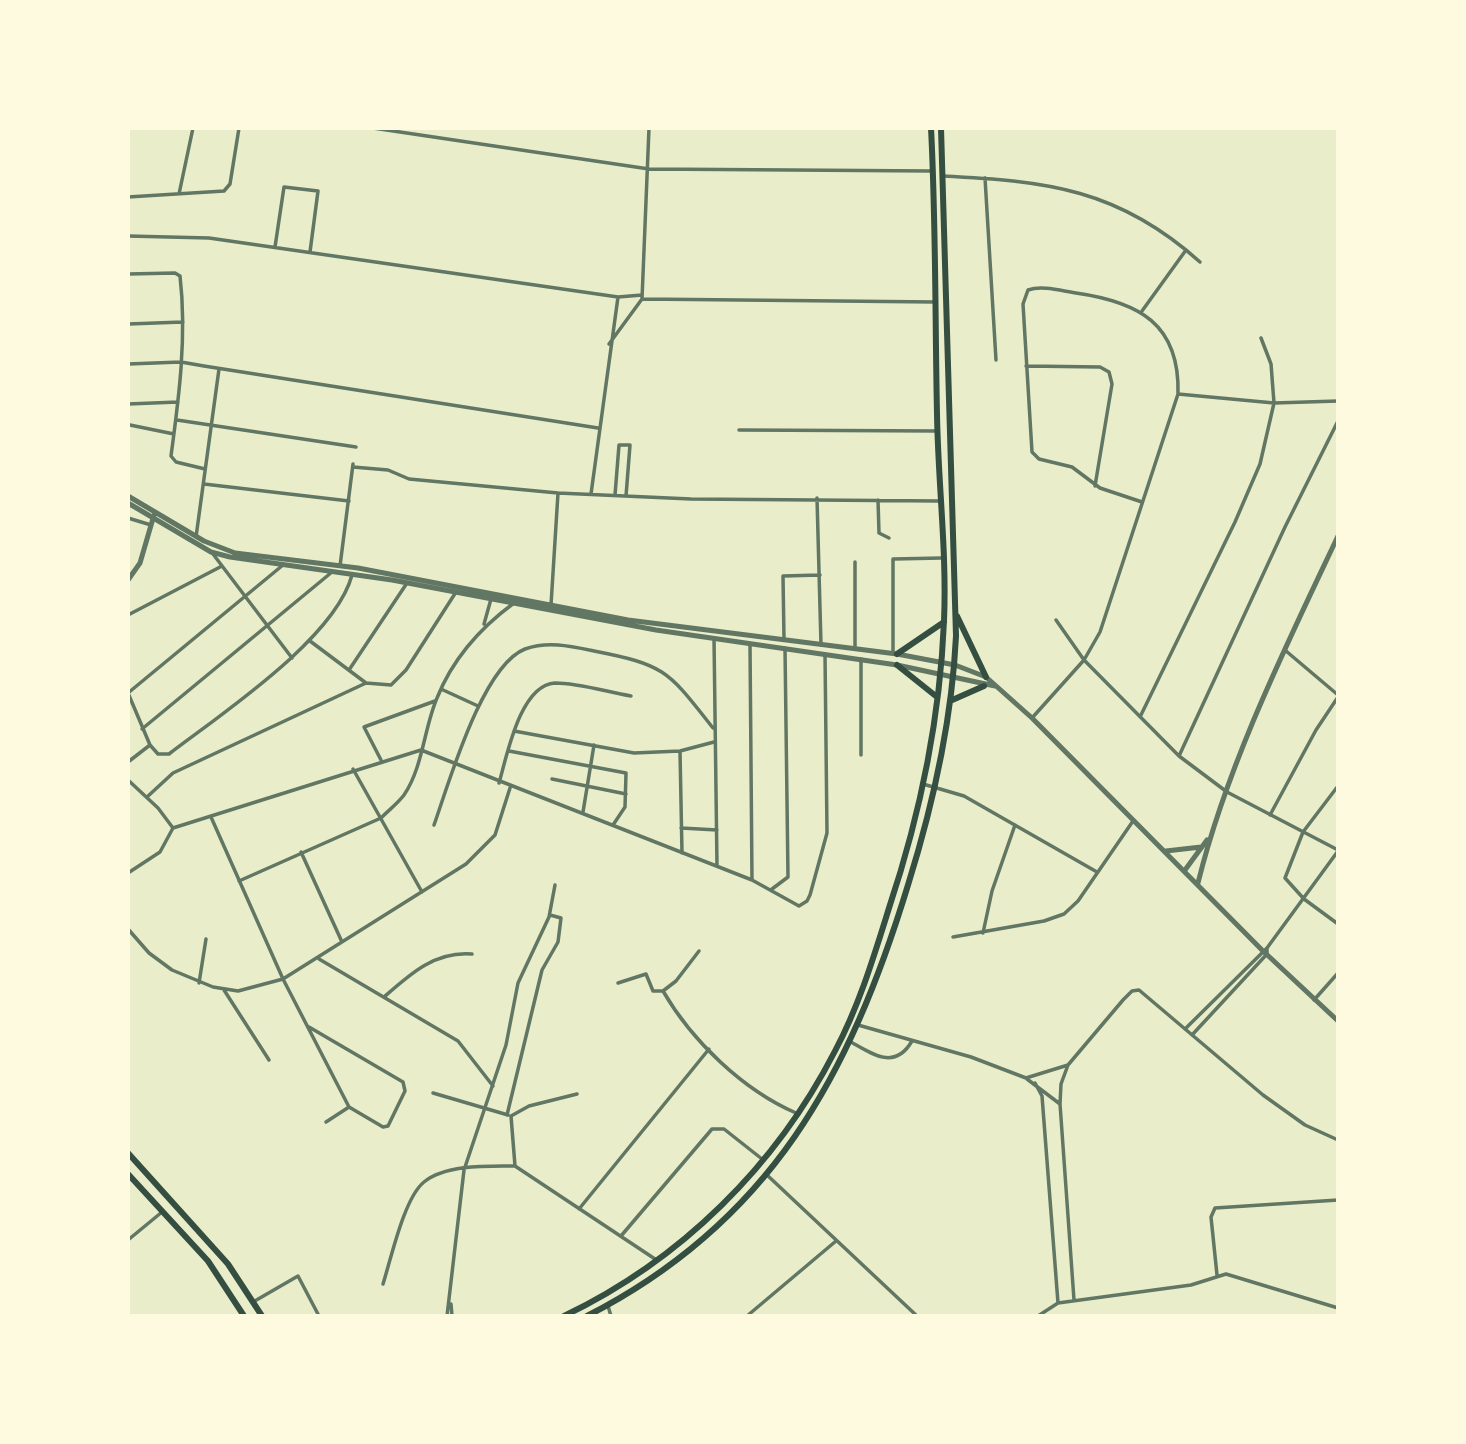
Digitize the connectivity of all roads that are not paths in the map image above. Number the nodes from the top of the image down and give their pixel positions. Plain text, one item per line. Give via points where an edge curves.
1 (193, 128) edge
2 (239, 128) edge
3 (373, 128) edge
4 (649, 128) edge
5 (931, 128) edge
6 (941, 128) edge
7 (649, 169) junction
8 (933, 171) junction
9 (942, 176) junction
10 (985, 178) junction
11 (179, 194) junction
12 (128, 197) edge
13 (128, 236) edge
14 (275, 247) junction
15 (1187, 250) junction
16 (310, 252) junction
17 (1200, 262) dead end
18 (128, 274) edge
19 (618, 297) junction
20 (642, 297) junction
21 (935, 302) junction
22 (1142, 311) junction
23 (183, 322) junction
24 (128, 324) edge
25 (1261, 338) dead end
26 (609, 344) junction
27 (996, 360) dead end
28 (181, 362) junction
29 (128, 364) edge
30 (1026, 366) junction
31 (220, 368) junction
32 (1178, 394) junction
33 (1338, 401) edge
34 (178, 402) junction
35 (1274, 403) junction
36 (128, 404) edge
37 (177, 420) junction
38 (1338, 421) edge
39 (130, 425) dead end
40 (212, 426) junction
41 (598, 428) junction
42 (739, 430) dead end
43 (937, 431) junction
44 (174, 435) junction
45 (356, 447) dead end
46 (205, 469) junction
47 (204, 484) junction
48 (1095, 485) junction
49 (558, 493) junction
50 (591, 494) junction
51 (128, 496) edge
52 (615, 496) junction
53 (626, 496) junction
54 (817, 498) junction
55 (878, 500) junction
56 (349, 501) junction
57 (939, 501) junction
58 (1142, 502) junction
59 (128, 503) edge
60 (154, 514) junction
61 (128, 518) edge
62 (150, 525) junction
63 (1338, 536) edge
64 (197, 537) junction
65 (889, 538) dead end
66 (211, 552) junction
67 (942, 558) junction
68 (855, 562) dead end
69 (284, 565) junction
70 (222, 566) junction
71 (341, 566) junction
72 (334, 571) junction
73 (352, 573) junction
74 (820, 575) junction
75 (128, 580) edge
76 (407, 583) junction
77 (456, 592) junction
78 (246, 598) junction
79 (491, 599) junction
80 (514, 603) junction
81 (551, 605) junction
82 (956, 613) junction
83 (128, 615) edge
84 (1056, 620) dead end
85 (944, 622) junction
86 (484, 625) junction
87 (268, 627) junction
88 (714, 638) junction
89 (784, 640) junction
90 (310, 641) junction
91 (750, 643) junction
92 (821, 645) junction
93 (785, 648) junction
94 (855, 648) junction
95 (1286, 651) junction
96 (825, 653) junction
97 (895, 653) junction
98 (292, 658) junction
99 (861, 659) junction
100 (1084, 660) junction
101 (940, 661) junction
102 (955, 664) junction
103 (897, 665) junction
104 (349, 670) junction
105 (940, 674) junction
106 (953, 676) junction
107 (986, 677) junction
108 (366, 683) junction
109 (984, 685) junction
110 (996, 686) junction
111 (441, 689) junction
112 (631, 696) dead end
113 (1338, 696) edge
114 (937, 697) junction
115 (435, 701) junction
116 (950, 701) junction
117 (478, 706) junction
118 (133, 707) junction
119 (128, 711) edge
120 (1140, 717) junction
121 (1032, 719) junction
122 (713, 728) junction
123 (142, 729) junction
124 (514, 731) junction
125 (714, 742) junction
126 (150, 745) junction
127 (594, 745) junction
128 (421, 750) junction
129 (509, 751) junction
130 (680, 751) junction
131 (861, 755) dead end
132 (1179, 756) junction
133 (382, 760) junction
134 (128, 762) edge
135 (456, 766) junction
136 (590, 766) junction
137 (354, 769) junction
138 (552, 779) dead end
139 (128, 780) edge
140 (499, 783) junction
141 (923, 784) junction
142 (934, 786) junction
143 (1338, 786) edge
144 (587, 787) junction
145 (510, 788) junction
146 (1227, 792) junction
147 (626, 794) junction
148 (147, 797) junction
149 (583, 813) junction
150 (1270, 815) junction
151 (211, 816) junction
152 (382, 818) junction
153 (1135, 820) junction
154 (434, 825) dead end
155 (613, 825) junction
156 (1015, 825) junction
157 (173, 828) junction
158 (681, 828) junction
159 (717, 830) junction
160 (1303, 832) junction
161 (1209, 838) junction
162 (1201, 847) junction
163 (1166, 851) junction
164 (1338, 851) edge
165 (301, 852) junction
166 (682, 853) junction
167 (717, 866) junction
168 (1185, 870) junction
169 (1097, 872) junction
170 (128, 873) edge
171 (752, 880) junction
172 (238, 881) junction
173 (1198, 883) junction
174 (555, 885) dead end
175 (772, 889) junction
176 (422, 892) junction
177 (1304, 899) junction
178 (550, 915) junction
179 (1338, 924) edge
180 (128, 929) edge
181 (983, 933) junction
182 (953, 937) dead end
183 (206, 939) dead end
184 (342, 942) junction
185 (1265, 950) junction
186 (699, 951) dead end
187 (472, 954) dead end
188 (318, 958) junction
189 (1242, 972) junction
190 (1338, 972) edge
191 (1247, 976) junction
192 (283, 979) junction
193 (200, 983) junction
194 (618, 983) dead end
195 (224, 990) junction
196 (663, 992) junction
197 (384, 997) junction
198 (1314, 1000) junction
199 (1338, 1021) edge
200 (858, 1025) junction
201 (309, 1027) junction
202 (1185, 1030) junction
203 (1192, 1036) junction
204 (912, 1041) junction
205 (851, 1042) junction
206 (709, 1049) junction
207 (269, 1060) dead end
208 (1068, 1065) junction
209 (1026, 1078) junction
210 (1035, 1083) junction
211 (492, 1086) junction
212 (433, 1093) dead end
213 (577, 1094) dead end
214 (1060, 1104) junction
215 (349, 1107) junction
216 (484, 1109) junction
217 (798, 1114) junction
218 (509, 1115) junction
219 (326, 1122) dead end
220 (1338, 1140) edge
221 (128, 1153) edge
222 (764, 1161) junction
223 (515, 1166) junction
224 (464, 1170) junction
225 (128, 1174) edge
226 (767, 1175) junction
227 (160, 1187) junction
228 (149, 1197) junction
229 (1338, 1200) edge
230 (579, 1209) junction
231 (163, 1211) junction
232 (621, 1236) junction
233 (128, 1241) edge
234 (836, 1241) junction
235 (658, 1261) junction
236 (1217, 1275) junction
237 (383, 1284) dead end
238 (1074, 1300) junction
239 (253, 1302) junction
240 (1058, 1303) junction
241 (608, 1306) junction
242 (1338, 1308) edge
243 (244, 1316) edge
244 (262, 1316) edge
245 (319, 1316) edge
246 (449, 1316) edge
247 (564, 1316) edge
248 (587, 1316) edge
249 (611, 1316) edge
250 (747, 1316) edge
251 (917, 1316) edge
252 (1038, 1316) edge

1 - 11 street
2 - 11 street via 228,189
3 - 7 street
4 - 7 street
5 - 8 highway
6 - 9 highway
7 - 8 street
7 - 20 street
8 - 21 highway
9 - 10 street
9 - 82 highway
10 - 15 street via 1063,188 1109,201
10 - 27 street
11 - 12 street
13 - 14 street via 186,236
14 - 16 street
14 - 16 street via 284,187 318,191
15 - 17 street
15 - 22 street
16 - 19 street
18 - 23 street via 179,275
19 - 20 street
19 - 26 street
20 - 21 street
20 - 26 street
21 - 43 highway
22 - 30 street via 1109,299 1032,288 1025,293 1023,304
22 - 32 street via 1172,348
23 - 24 street
23 - 28 street
25 - 35 street via 1271,364
26 - 41 street
28 - 29 street
28 - 31 street
28 - 34 street
30 - 48 street via 1032,452 1039,459 1072,467
30 - 48 street via 1100,367 1109,372 1112,384
31 - 40 street
31 - 41 street
32 - 35 street
32 - 58 street
33 - 35 street
34 - 36 street
34 - 37 street
35 - 120 street via 1254,480
37 - 40 street
37 - 44 street
38 - 132 street
39 - 44 street
40 - 45 street
40 - 46 street
41 - 50 street
42 - 43 street
43 - 57 highway
44 - 46 street via 173,460
46 - 47 street
47 - 56 street
47 - 64 street
48 - 58 street
49 - 50 street
49 - 56 street via 409,479 353,466
49 - 81 street
50 - 52 street
51 - 60 street
52 - 53 street
52 - 53 street via 619,444 630,445
53 - 54 street
54 - 55 street
54 - 74 street
55 - 57 street
55 - 65 street via 878,533
56 - 71 street
57 - 67 highway
58 - 100 street via 1100,632
59 - 60 street
60 - 62 street
60 - 64 street
60 - 66 street
61 - 62 street
62 - 75 street via 140,563
63 - 95 street
64 - 71 street via 235,553
66 - 69 street
66 - 70 street
67 - 85 highway
67 - 97 street via 893,559
68 - 94 street
69 - 72 street
69 - 78 street
70 - 78 street
70 - 83 street
71 - 81 street
72 - 73 street
72 - 87 street
73 - 76 street
73 - 90 street via 345,591
74 - 89 street via 783,576
74 - 92 street
76 - 77 street
76 - 104 street
77 - 79 street
77 - 108 street via 400,678 388,687
78 - 87 street
78 - 118 street via 128,693
79 - 80 street
79 - 86 street
80 - 86 street
80 - 88 street
81 - 89 street
82 - 102 highway
82 - 107 highway
84 - 100 street
85 - 97 highway
85 - 101 highway
86 - 111 street
87 - 98 street
87 - 123 street
88 - 91 street
88 - 122 street
89 - 92 street
90 - 98 street
90 - 104 street
91 - 93 street
91 - 171 street
92 - 94 street
93 - 96 street
93 - 175 street via 788,877
94 - 97 street
95 - 113 street
95 - 146 street
96 - 99 street
96 - 175 street via 827,835 807,901 794,905
97 - 101 street
98 - 126 street via 169,754 160,756
99 - 103 street
99 - 131 street
100 - 120 street
100 - 121 street
101 - 102 street
101 - 105 highway
102 - 106 highway
102 - 107 street
103 - 105 street
103 - 114 highway
104 - 108 street
105 - 106 street
105 - 114 highway
106 - 109 street
106 - 116 highway
107 - 110 street
108 - 148 street via 173,773
109 - 110 street
109 - 116 highway
110 - 121 street
111 - 115 street
111 - 117 street
112 - 124 street via 552,684 533,694
113 - 150 street
114 - 141 highway
115 - 128 street
115 - 133 street via 364,727
116 - 142 highway
117 - 122 street via 513,656 537,646 560,644 622,655 656,667 681,687
117 - 135 street
118 - 119 street
118 - 123 street
120 - 132 street
121 - 153 street
122 - 125 street
123 - 126 street
124 - 127 street
124 - 129 street
125 - 130 street
125 - 159 street
126 - 134 street
127 - 130 street via 634,752
127 - 136 street
128 - 133 street
128 - 135 street
128 - 152 street via 406,792
129 - 136 street
129 - 140 street
130 - 158 street
132 - 146 street
133 - 137 street
135 - 140 street
135 - 154 street
136 - 144 street
136 - 147 street via 626,773
137 - 151 street
137 - 152 street
138 - 144 street
139 - 148 street
140 - 145 street
141 - 142 street
141 - 217 highway via 902,870 853,1012
142 - 156 street via 964,796
142 - 200 highway via 900,912
143 - 160 street
144 - 147 street
144 - 149 street
145 - 149 street
145 - 176 street via 503,818 488,843 452,876
146 - 150 street
146 - 161 street
147 - 155 street via 624,812
148 - 157 street
149 - 155 street
150 - 160 street
151 - 157 street
151 - 172 street
152 - 165 street
152 - 176 street
153 - 163 street
153 - 169 street
155 - 166 street
156 - 169 street
156 - 181 street
157 - 170 street via 160,852
158 - 159 street
158 - 166 street
159 - 167 street
160 - 164 street
160 - 177 street via 1286,877
161 - 162 street
161 - 173 street
162 - 163 street
162 - 168 street
163 - 168 street
164 - 177 street
165 - 172 street
165 - 184 street
166 - 167 street
167 - 171 street
168 - 173 street
169 - 181 street via 1064,914
171 - 175 street
172 - 192 street
173 - 185 street
174 - 178 street
176 - 184 street
177 - 179 street
177 - 185 street
178 - 211 street via 518,983 506,1045
178 - 218 street via 561,918 563,925 542,970
180 - 193 street via 158,960
181 - 182 street
183 - 193 street
184 - 188 street
185 - 189 street
185 - 191 street
185 - 198 street
186 - 196 street
187 - 197 street via 434,959
188 - 192 street
188 - 197 street
189 - 191 street
189 - 202 street
190 - 198 street
191 - 203 street
192 - 195 street
192 - 201 street
193 - 195 street
194 - 196 street via 646,974 653,991
195 - 207 street
196 - 206 street
197 - 211 street via 458,1041
198 - 199 street
200 - 204 street
200 - 205 highway
201 - 215 street
201 - 215 street via 403,1082 405,1091 383,1127
202 - 203 street
202 - 208 street via 1147,995 1132,991
203 - 220 street via 1282,1109
204 - 205 street via 901,1054 882,1059
204 - 209 street
205 - 226 highway via 812,1111
206 - 217 street via 766,1098
206 - 230 street
208 - 209 street
208 - 214 street
209 - 210 street
210 - 214 street
210 - 240 street via 1042,1096
211 - 216 street
212 - 216 street
213 - 218 street
214 - 238 street
215 - 219 street
216 - 218 street
216 - 224 street
217 - 222 highway
218 - 223 street
221 - 227 highway
222 - 232 street via 724,1129 712,1129
222 - 235 highway
223 - 224 street
223 - 230 street
224 - 237 street via 438,1174 418,1189
224 - 246 street
225 - 228 highway
226 - 234 street
226 - 241 highway via 679,1260
227 - 228 highway
227 - 239 highway via 228,1264
228 - 231 highway
229 - 236 street via 1215,1208
230 - 232 street
231 - 233 street
231 - 243 highway via 208,1262
232 - 235 street
234 - 250 street
234 - 251 street
235 - 247 highway
236 - 238 street via 1191,1286
236 - 242 street
238 - 240 street
239 - 244 highway
239 - 245 street via 298,1276
240 - 252 street
241 - 248 highway
241 - 249 street

